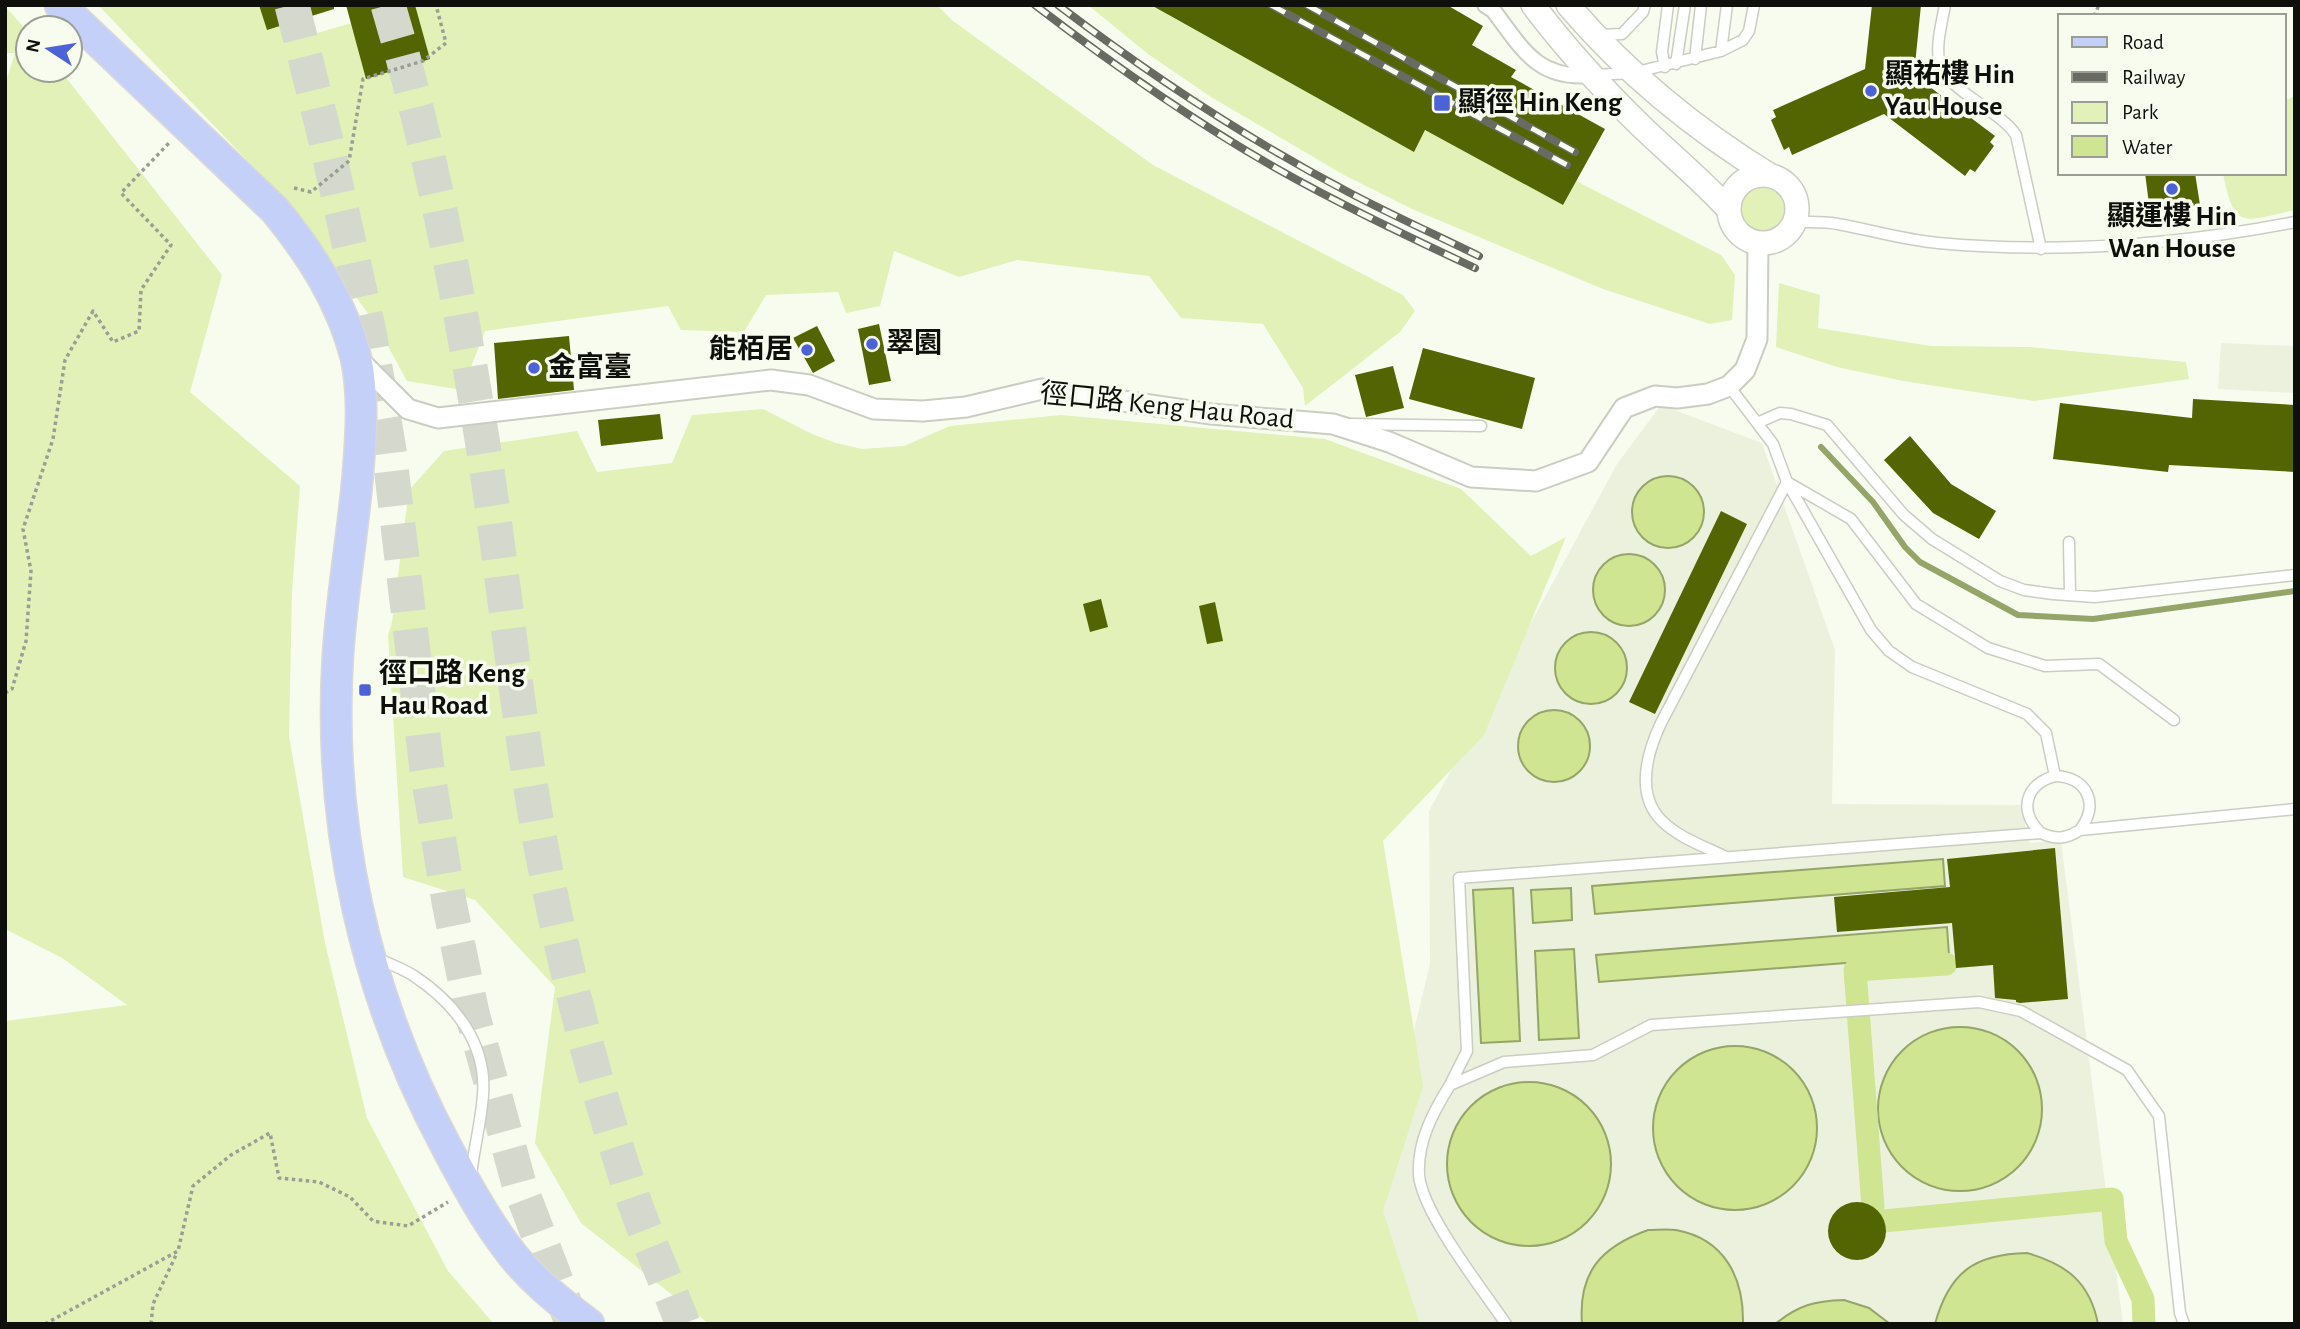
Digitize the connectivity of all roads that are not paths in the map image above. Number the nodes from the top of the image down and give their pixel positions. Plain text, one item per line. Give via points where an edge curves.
1 (60, 5) edge
2 (1485, 5) edge
3 (1534, 5) edge
4 (1568, 5) edge
5 (1645, 5) edge
6 (1668, 5) edge
7 (1685, 5) edge
8 (1702, 5) edge
9 (1727, 5) edge
10 (1754, 5) edge
11 (1945, 5) edge
12 (1592, 34) junction
13 (1721, 51) junction
14 (1695, 59) junction
15 (1676, 64) junction
16 (1665, 67) junction
17 (1633, 73) junction
18 (1591, 75) junction
19 (1771, 176) junction
20 (1729, 210) junction
21 (1795, 222) junction
22 (2295, 222) edge
23 (1758, 244) junction
24 (2041, 249) junction
25 (355, 356) junction
26 (1729, 386) junction
27 (1757, 423) junction
28 (1327, 424) junction
29 (1481, 426) dead end
30 (1787, 482) junction
31 (2069, 542) dead end
32 (2295, 575) edge
33 (2070, 595) junction
34 (2174, 720) dead end
35 (2054, 776) junction
36 (2295, 808) edge
37 (2080, 830) junction
38 (2041, 833) junction
39 (1724, 856) junction
40 (367, 951) junction
41 (1450, 1085) junction
42 (470, 1189) junction
43 (589, 1324) edge
44 (1506, 1324) edge
45 (2185, 1324) edge

1 - 25 main road via 275,210 321,273
2 - 18 street via 1542,68 1567,76
3 - 18 street
4 - 12 street
5 - 12 lane via 1622,34
6 - 16 lane via 1662,52
7 - 15 lane
8 - 14 lane
9 - 13 lane
10 - 13 lane via 1743,40
11 - 24 lane via 1938,53 1941,67 2016,135
12 - 17 street
13 - 14 lane
14 - 15 lane
15 - 16 lane
16 - 17 lane
17 - 18 lane
17 - 19 street via 1703,131
18 - 20 street
19 - 20 street via 1748,178 1731,197
19 - 21 street via 1791,189 1798,210
20 - 23 street via 1739,234
21 - 23 street via 1781,240
21 - 24 lane via 1840,224 1936,243
22 - 24 lane via 2151,243
23 - 26 street via 1757,339 1745,370
25 - 28 street, 徑口路 Keng Hau Road via 408,409 438,418 771,380 809,385 874,409 966,407 1042,389 1211,414
25 - 40 main road via 361,435 338,653 337,705 348,866
26 - 27 lane
26 - 28 street, 徑口路 Keng Hau Road via 1708,394 1655,396 1624,408 1588,462 1536,481 1471,477 1389,442
27 - 30 lane via 1773,444
27 - 33 lane via 1780,413 1827,425 1904,515 1932,539 2000,581 2024,590
28 - 29 lane
30 - 34 lane via 1851,519 1916,604 1988,649 2045,666 2099,664
30 - 35 lane via 1871,630 1889,651 1912,667 2027,714 2046,733
30 - 39 lane via 1661,723 1646,769 1647,796 1661,820
31 - 33 lane
32 - 33 lane via 2095,597
35 - 37 lane via 2075,780 2088,795 2090,813
35 - 38 lane via 2039,782 2027,802 2029,819
36 - 37 lane
37 - 38 lane via 2061,839
38 - 39 lane
39 - 41 lane via 1459,878 1467,1051
40 - 42 main road via 403,1057
40 - 42 lane via 411,974 441,997 476,1045 483,1095
41 - 44 lane via 1423,1140 1419,1176 1429,1210
41 - 45 lane via 1504,1062 1593,1055 1651,1025 1979,1002 2021,1011 2127,1070 2159,1116 2180,1313
42 - 43 main road via 505,1246 544,1288

